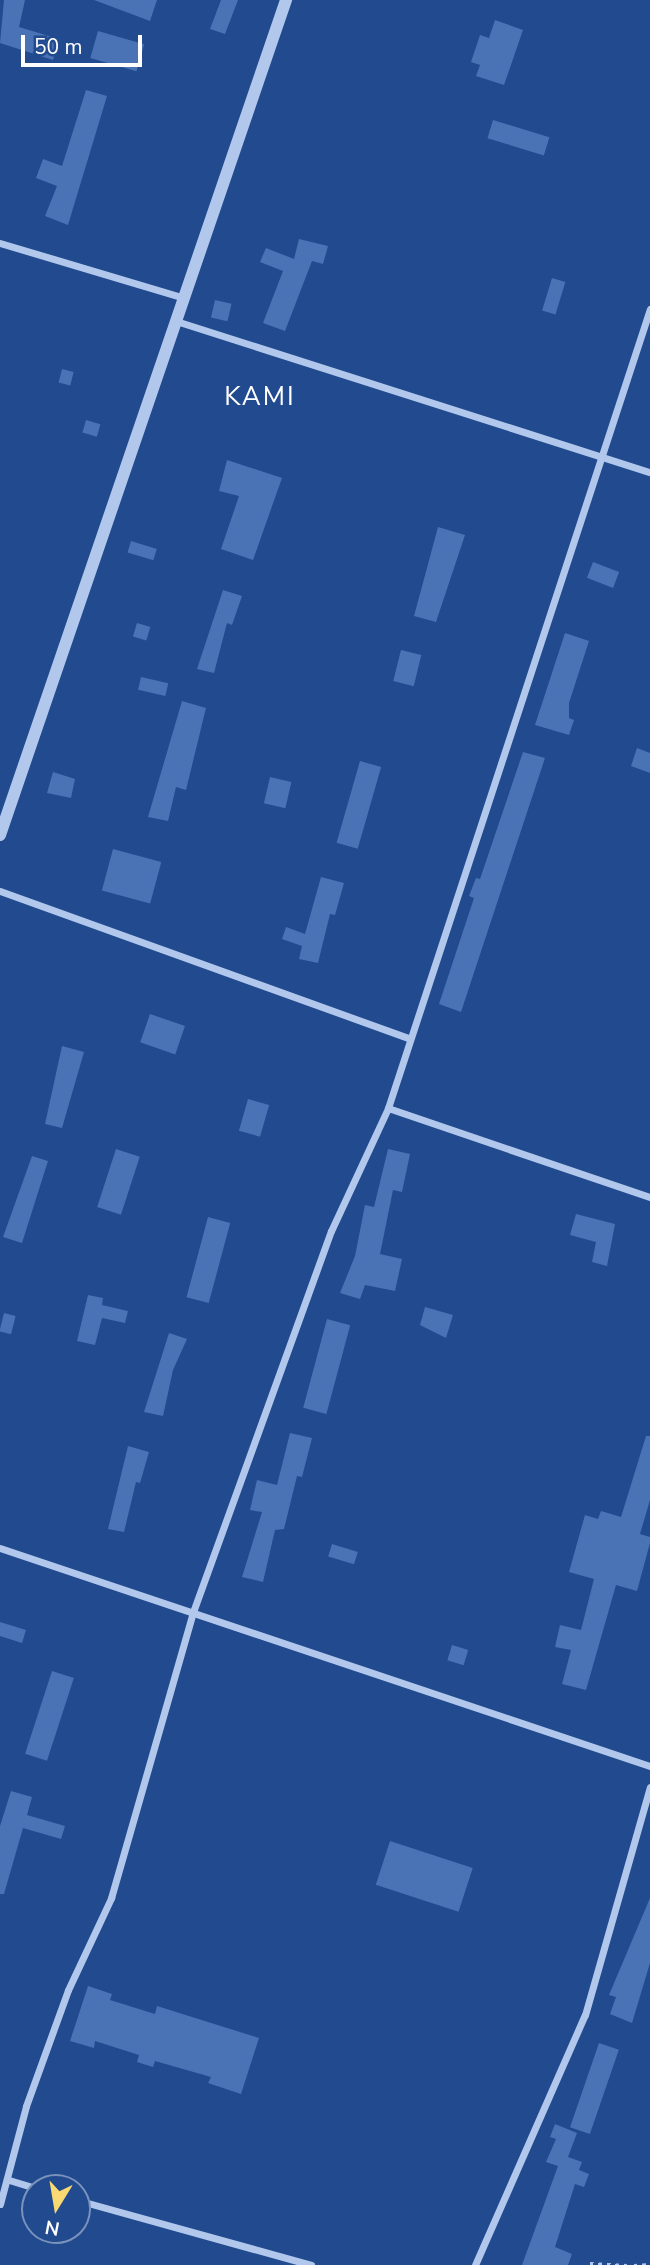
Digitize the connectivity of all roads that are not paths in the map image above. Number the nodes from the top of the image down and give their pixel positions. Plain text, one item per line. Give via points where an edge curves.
1 (286, 0) edge
2 (0, 243) edge
3 (184, 298) junction
4 (650, 309) edge
5 (176, 321) junction
6 (604, 454) junction
7 (650, 472) edge
8 (0, 835) edge
9 (0, 891) edge
10 (409, 1038) junction
11 (388, 1108) junction
12 (650, 1197) edge
13 (0, 1548) edge
14 (193, 1612) junction
15 (650, 1766) edge
16 (650, 1787) edge
17 (9, 2180) junction
18 (21, 2184) edge
19 (0, 2204) edge
20 (91, 2204) edge
21 (310, 2265) edge
22 (475, 2265) edge

1 - 3 street
2 - 3 street
3 - 5 street
4 - 6 street
5 - 6 street
5 - 8 street
6 - 7 street
6 - 10 street
9 - 10 street
10 - 11 street
11 - 12 street
11 - 14 street via 331,1231
13 - 14 street
14 - 15 street
14 - 17 street via 111,1898 26,2106
16 - 22 street via 585,2015
17 - 18 street
17 - 19 street
20 - 21 street

